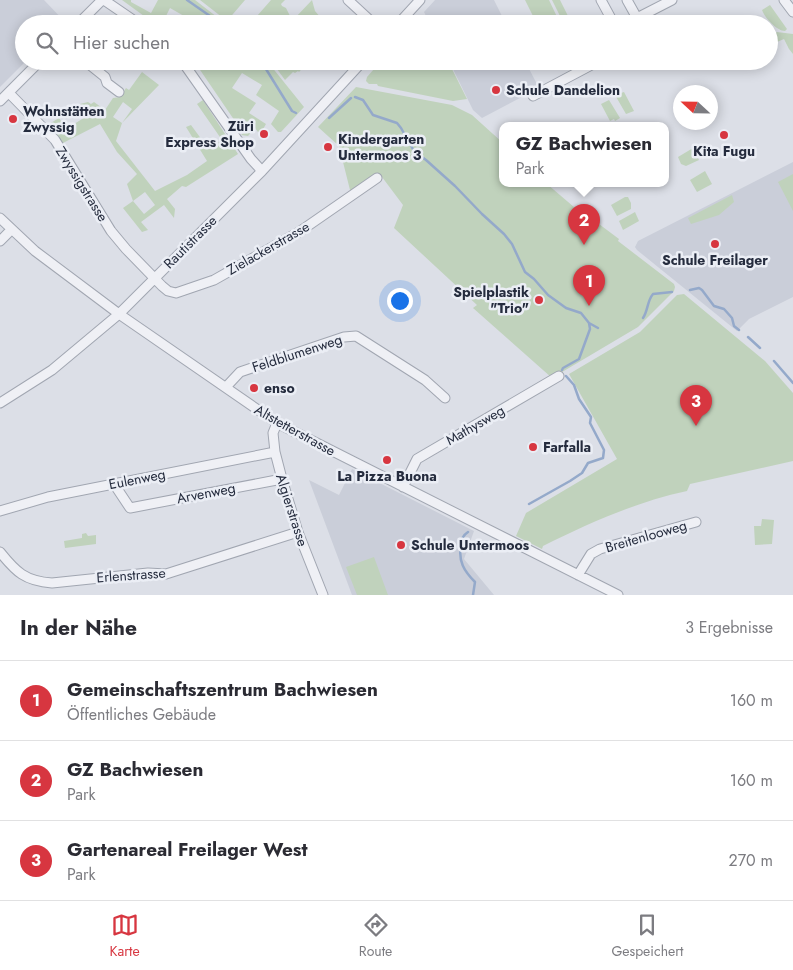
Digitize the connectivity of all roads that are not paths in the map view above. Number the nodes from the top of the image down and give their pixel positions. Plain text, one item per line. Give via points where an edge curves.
1 (103, 0) edge
2 (348, 0) edge
3 (420, 0) edge
4 (602, 0) edge
5 (627, 0) edge
6 (672, 0) edge
7 (784, 0) edge
8 (793, 12) edge
9 (87, 15) edge
10 (126, 15) edge
11 (364, 15) edge
12 (406, 15) edge
13 (610, 15) edge
14 (633, 15) edge
15 (646, 15) edge
16 (31, 70) edge
17 (97, 70) edge
18 (188, 70) edge
19 (355, 70) edge
20 (583, 70) edge
21 (119, 92) dead end
22 (9, 93) junction
23 (533, 96) dead end
24 (0, 101) edge
25 (262, 171) junction
26 (377, 178) dead end
27 (0, 218) edge
28 (11, 230) junction
29 (0, 241) edge
30 (154, 278) junction
31 (118, 314) junction
32 (559, 376) dead end
33 (226, 388) junction
34 (444, 398) dead end
35 (0, 403) edge
36 (277, 423) junction
37 (275, 452) junction
38 (282, 479) junction
39 (114, 484) junction
40 (403, 487) junction
41 (0, 511) edge
42 (696, 522) dead end
43 (298, 532) junction
44 (0, 552) edge
45 (578, 575) junction
46 (323, 595) edge
47 (618, 595) edge

1 - 9 street
1 - 10 street
2 - 11 street
3 - 12 street
4 - 13 street
5 - 14 street
6 - 15 street
7 - 8 street
16 - 22 street
17 - 21 street
18 - 25 street
19 - 25 street, Rautistrasse
20 - 23 street
22 - 24 street
22 - 30 street, Zwyssigstrasse via 55,140 112,231
25 - 30 street, Rautistrasse
26 - 30 street, Zielackerstrasse via 299,232 214,280 176,293 168,291
27 - 28 street, Altstetterstrasse
28 - 29 street
28 - 31 street, Altstetterstrasse
30 - 31 street, Rautistrasse
31 - 33 street, Altstetterstrasse
31 - 35 street, Rautistrasse via 52,370
32 - 40 street, Mathysweg via 417,459
33 - 34 street, Feldblumenweg via 240,372 344,337 356,336 425,380
33 - 36 street, Altstetterstrasse
36 - 37 street, Algierstrasse via 273,433
36 - 40 street, Altstetterstrasse
37 - 38 street, Algierstrasse
37 - 39 street, Eulenweg
38 - 39 street, Arvenweg via 130,508
38 - 43 street, Algierstrasse
39 - 41 street, Eulenweg via 48,497
40 - 45 street, Altstetterstrasse
42 - 45 street, Breitenlooweg via 600,548 591,554
43 - 44 street, Erlenstrasse via 166,574 148,572 52,583 26,578
43 - 46 street, Algierstrasse
45 - 47 street, Altstetterstrasse

